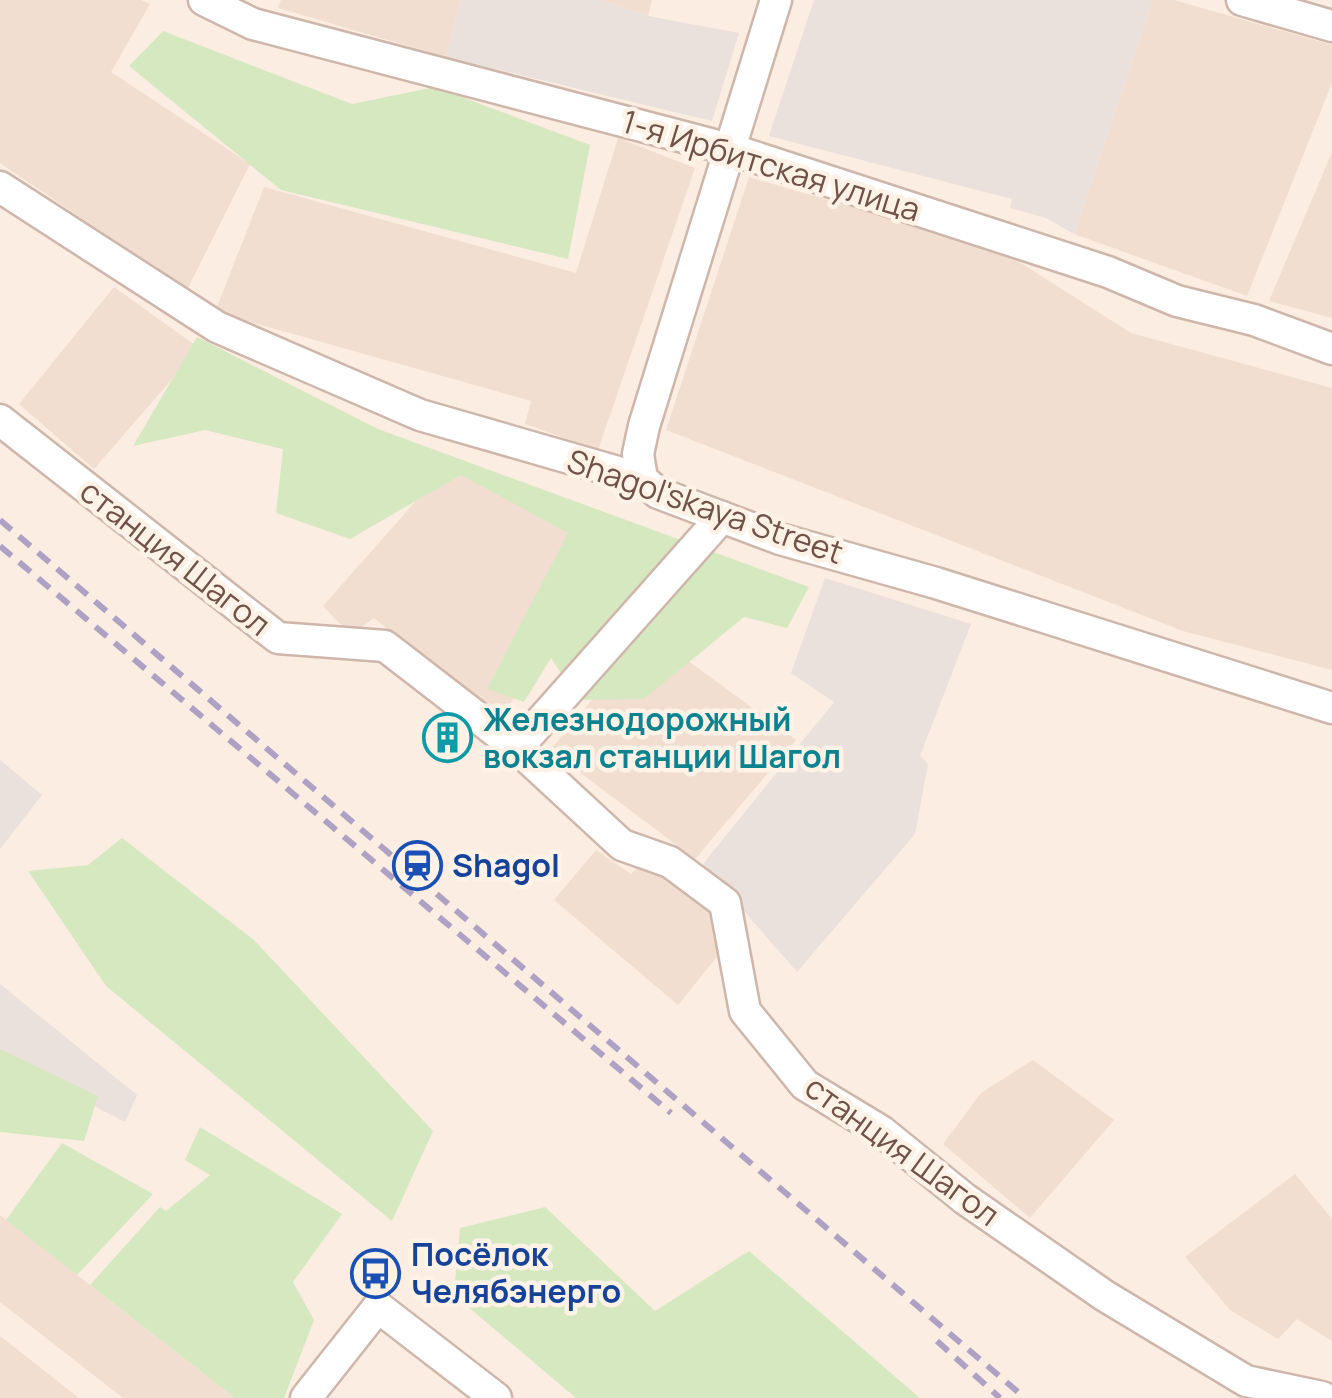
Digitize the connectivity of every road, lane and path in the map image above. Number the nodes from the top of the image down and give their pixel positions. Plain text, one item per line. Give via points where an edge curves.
1 (204, 0) edge
2 (776, 0) edge
3 (1242, 0) edge
4 (258, 12) edge
5 (1332, 26) edge
6 (733, 150) junction
7 (0, 188) edge
8 (1332, 348) edge
9 (0, 420) edge
10 (642, 480) junction
11 (722, 517) junction
12 (1332, 708) edge
13 (517, 748) junction
14 (1322, 1397) edge
15 (306, 1398) edge
16 (496, 1398) edge

1 - 4 street, 1-я Ирбитская улица
2 - 6 street
3 - 5 street
4 - 6 street, 1-я Ирбитская улица
6 - 8 street, 1-я Ирбитская улица
6 - 10 street via 644,426
7 - 10 street, Shagol'skaya Street via 217,326 420,415
9 - 13 street, станция Шагол via 278,638 386,646
10 - 11 street, Shagol'skaya Street via 658,493
11 - 12 street, Shagol'skaya Street
11 - 13 street
13 - 14 street, станция Шагол via 622,844 670,862 724,903 745,1012 806,1084 882,1131 965,1199 1106,1296 1246,1381
15 - 16 street via 378,1308

